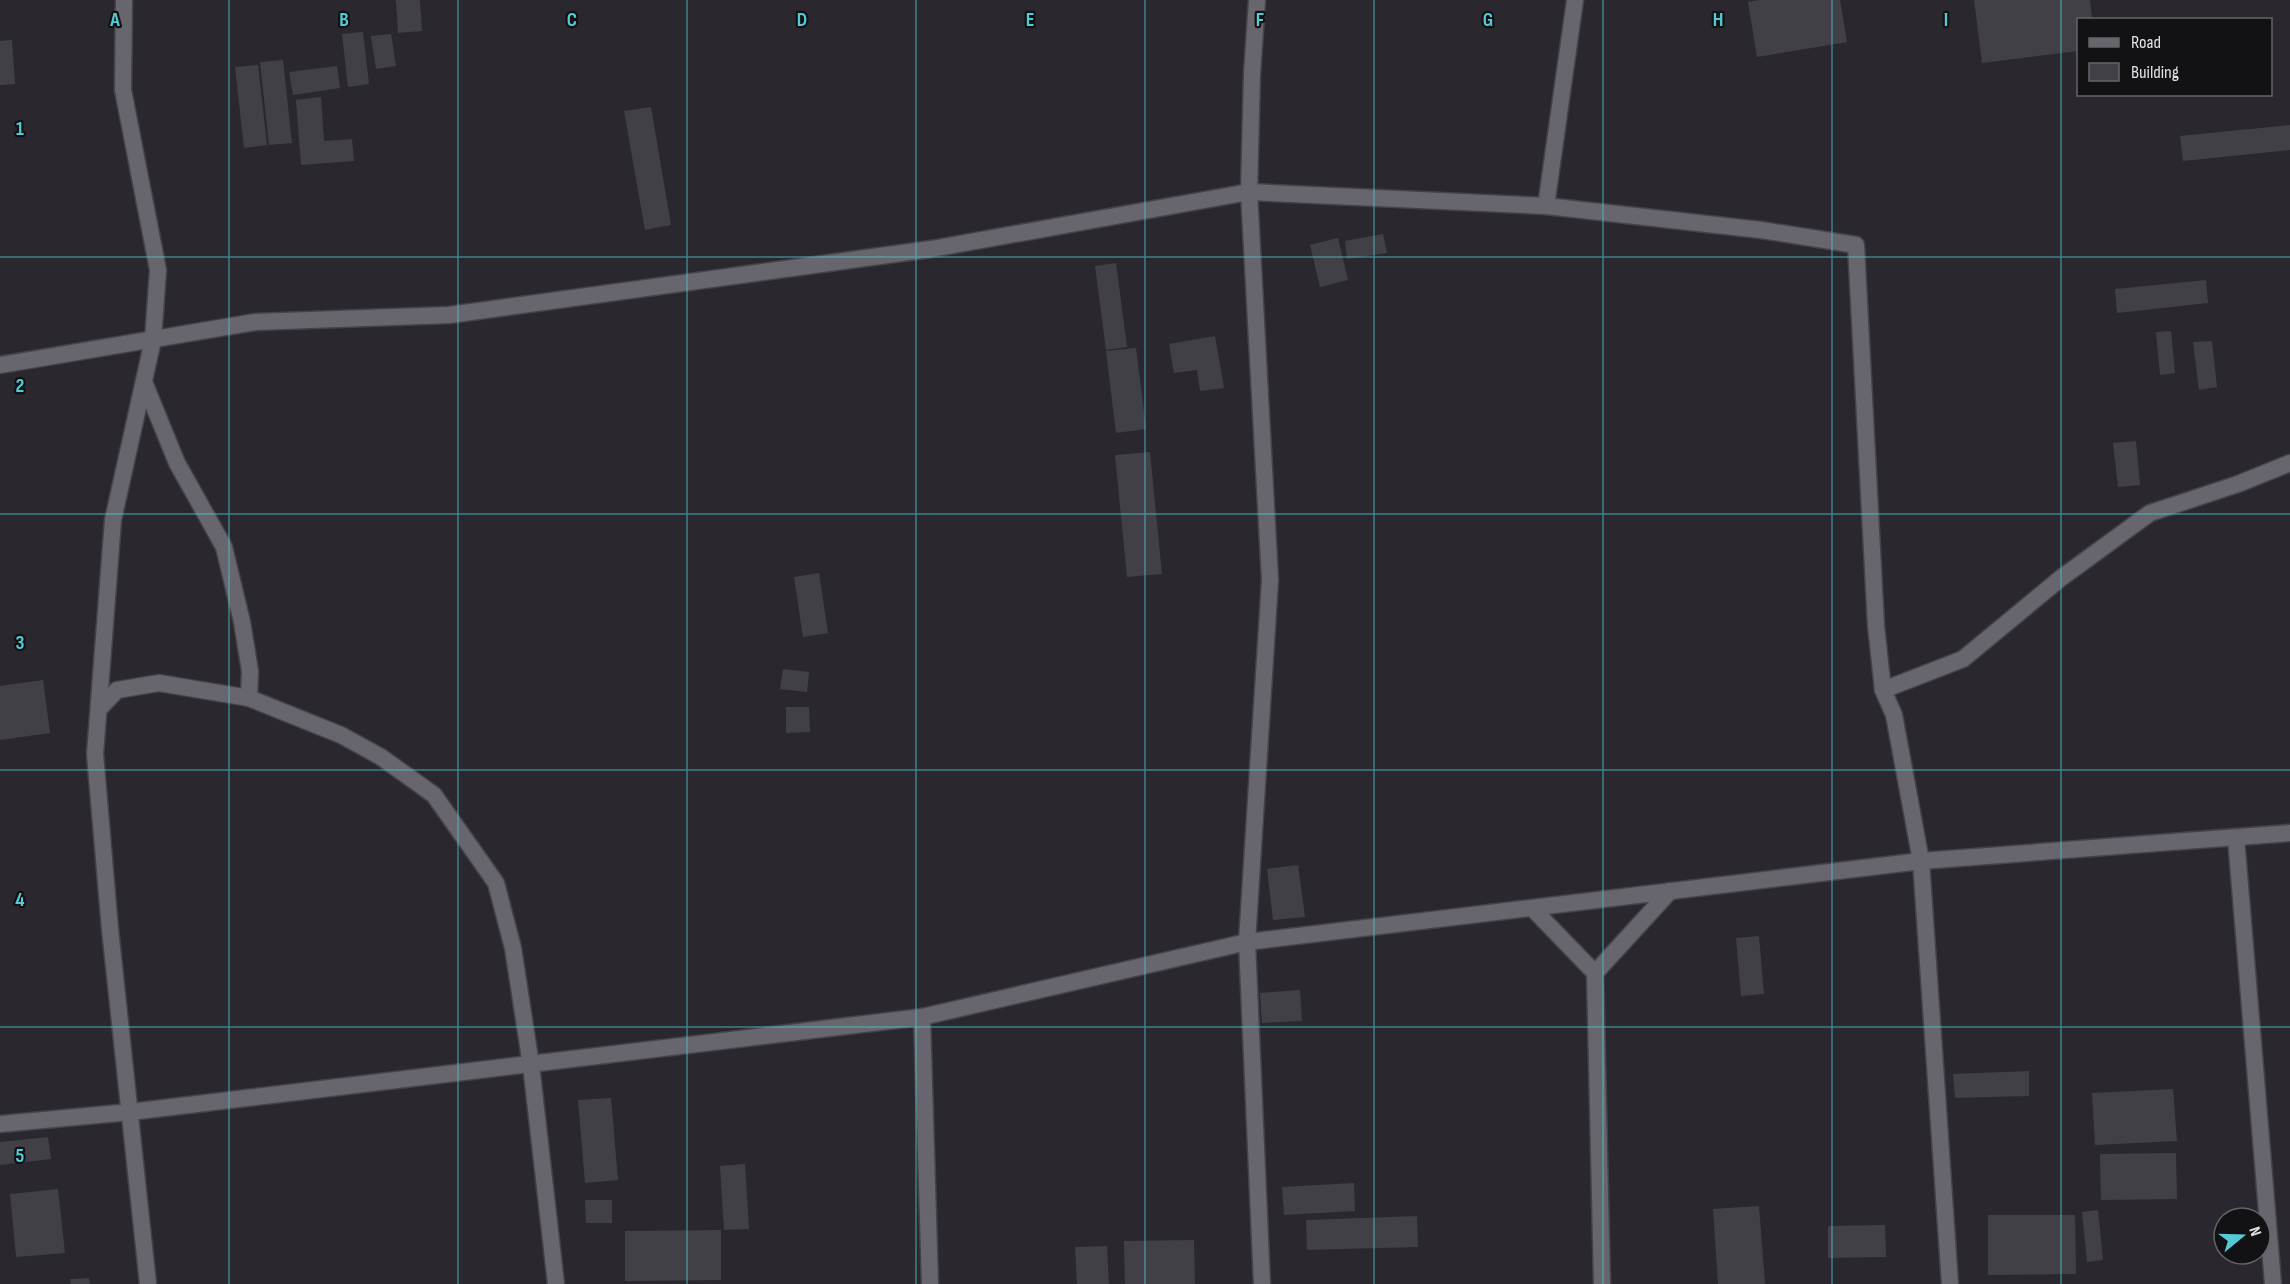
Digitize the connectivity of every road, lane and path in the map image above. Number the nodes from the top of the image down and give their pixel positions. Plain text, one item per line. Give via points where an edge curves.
1 (124, 0) edge
2 (1257, 0) edge
3 (1575, 0) edge
4 (1249, 192) junction
5 (1546, 206) junction
6 (153, 339) junction
7 (0, 365) edge
8 (144, 381) junction
9 (2290, 463) edge
10 (1883, 690) junction
11 (249, 698) junction
12 (99, 709) junction
13 (2290, 833) edge
14 (2236, 838) junction
15 (1921, 861) junction
16 (1670, 891) junction
17 (1532, 908) junction
18 (1247, 942) junction
19 (1595, 973) junction
20 (922, 1017) junction
21 (531, 1065) junction
22 (130, 1112) junction
23 (0, 1124) edge
24 (148, 1284) edge
25 (556, 1284) edge
26 (930, 1284) edge
27 (1262, 1284) edge
28 (1602, 1284) edge
29 (1950, 1284) edge
30 (2273, 1284) edge

1 - 6 street via 123,90 158,270
2 - 4 street
3 - 5 street
4 - 5 street
4 - 6 street via 931,249 449,315 255,322
4 - 18 street via 1270,580
5 - 10 street via 1761,230 1856,245 1875,614
6 - 7 street
6 - 8 street
8 - 11 street via 177,463 224,547 242,622 250,671
8 - 12 street via 113,519
9 - 10 street via 2150,513 2061,578 1963,659
10 - 15 street via 1894,715
11 - 12 street via 159,683 117,690
11 - 21 street via 341,735 381,757 434,795 496,883 513,948
12 - 22 street via 95,754
13 - 14 street
14 - 15 street
14 - 30 street
15 - 16 street
15 - 29 street
16 - 17 street
16 - 19 street
17 - 18 street
17 - 19 street
18 - 20 street
18 - 27 street
19 - 28 street
20 - 21 street
20 - 26 street
21 - 22 street
21 - 25 street
22 - 23 street
22 - 24 street

